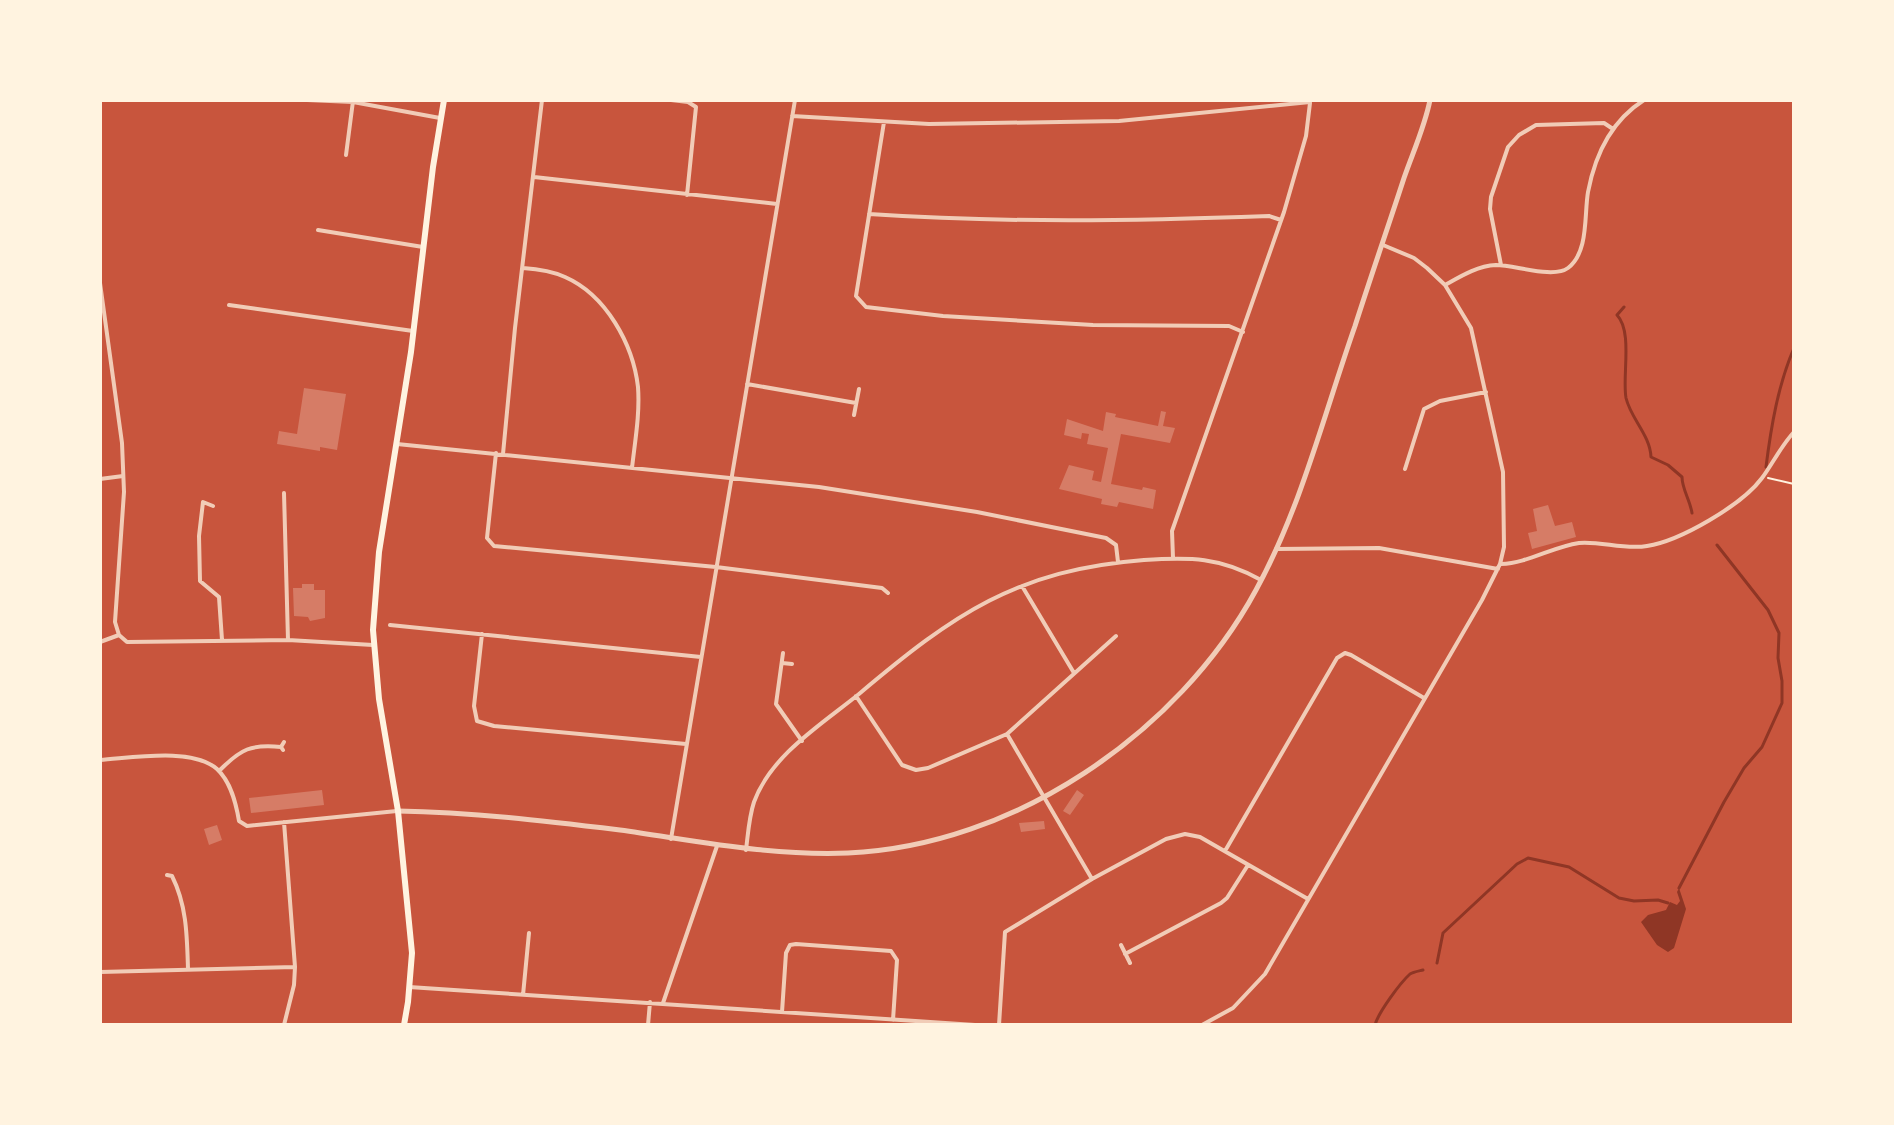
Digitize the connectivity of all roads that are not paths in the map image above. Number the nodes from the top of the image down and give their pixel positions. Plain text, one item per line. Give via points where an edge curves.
1 (307, 100) edge
2 (444, 100) edge
3 (542, 100) edge
4 (671, 100) edge
5 (795, 100) edge
6 (1430, 100) edge
7 (1644, 100) edge
8 (353, 101) edge
9 (1310, 101) edge
10 (792, 116) junction
11 (440, 118) junction
12 (884, 122) junction
13 (1613, 129) junction
14 (346, 155) dead end
15 (534, 177) junction
16 (687, 195) junction
17 (777, 204) junction
18 (869, 214) junction
19 (1281, 220) junction
20 (318, 230) dead end
21 (1383, 245) junction
22 (424, 247) junction
23 (1501, 265) junction
24 (522, 267) junction
25 (100, 283) edge
26 (1445, 285) junction
27 (102, 302) edge
28 (229, 305) dead end
29 (414, 331) junction
30 (1243, 332) junction
31 (747, 384) junction
32 (859, 389) dead end
33 (1486, 392) junction
34 (856, 403) junction
35 (854, 415) dead end
36 (1794, 432) edge
37 (395, 444) junction
38 (500, 454) junction
39 (632, 468) junction
40 (1405, 469) dead end
41 (123, 476) junction
42 (732, 478) junction
43 (100, 479) edge
44 (284, 493) dead end
45 (213, 506) dead end
46 (1276, 549) junction
47 (1173, 558) junction
48 (1118, 562) junction
49 (1499, 566) junction
50 (716, 567) junction
51 (1261, 580) junction
52 (1021, 585) junction
53 (888, 593) dead end
54 (390, 625) dead end
55 (482, 634) junction
56 (119, 635) junction
57 (1116, 636) dead end
58 (222, 640) junction
59 (288, 640) junction
60 (100, 642) edge
61 (373, 645) junction
62 (783, 653) dead end
63 (701, 657) junction
64 (782, 663) junction
65 (792, 664) dead end
66 (1074, 673) junction
67 (856, 696) junction
68 (1424, 698) junction
69 (1007, 734) junction
70 (802, 741) junction
71 (686, 744) junction
72 (283, 747) dead end
73 (100, 760) edge
74 (219, 771) junction
75 (1042, 796) junction
76 (398, 811) junction
77 (284, 822) junction
78 (671, 839) junction
79 (717, 846) junction
80 (746, 850) junction
81 (1225, 851) junction
82 (1248, 865) junction
83 (171, 875) dead end
84 (1092, 879) junction
85 (1308, 899) junction
86 (529, 933) dead end
87 (1121, 945) dead end
88 (1125, 954) junction
89 (1130, 963) dead end
90 (295, 967) junction
91 (188, 969) junction
92 (100, 972) edge
93 (409, 987) junction
94 (523, 995) junction
95 (650, 1002) junction
96 (663, 1003) junction
97 (782, 1012) junction
98 (893, 1020) junction
99 (284, 1025) edge
100 (404, 1025) edge
101 (648, 1025) edge
102 (975, 1025) edge
103 (999, 1025) edge
104 (1202, 1025) edge

1 - 8 street
2 - 11 highway
3 - 15 street
4 - 16 street via 696,107
5 - 10 street
6 - 21 street
7 - 13 street
8 - 11 street
8 - 14 street
9 - 12 street via 1119,121
9 - 19 street via 1306,136
10 - 12 street
10 - 17 street
11 - 22 highway
12 - 18 street
13 - 23 street via 1592,173 1583,240 1573,264 1554,272
13 - 23 street via 1604,123 1536,125 1508,147 1490,209
15 - 16 street
15 - 24 street
16 - 17 street
17 - 31 street
18 - 19 street via 971,220
18 - 30 street via 856,296 866,307 1093,325 1229,326
19 - 30 street
20 - 22 street
21 - 26 street via 1414,258
21 - 46 street
22 - 29 highway
23 - 26 street via 1480,267
24 - 38 street
24 - 39 street via 547,270 586,290 622,335 634,368 639,409
25 - 27 street
26 - 33 street via 1471,328
27 - 41 street
28 - 29 street
29 - 37 highway
30 - 47 street via 1172,531
31 - 34 street
31 - 42 street
32 - 34 street
33 - 40 street via 1424,409
33 - 49 street via 1503,472 1504,547
34 - 35 street
36 - 49 street via 1748,495 1723,514 1644,547 1565,545
37 - 38 street
37 - 61 highway via 379,552
38 - 39 street
38 - 50 street via 487,526 494,546
39 - 42 street
41 - 43 street
41 - 56 street via 115,622
42 - 48 street via 907,500 1106,538 1116,545
42 - 50 street
44 - 59 street
45 - 58 street via 203,502 200,581 219,597
46 - 49 street via 1379,548
46 - 51 street
47 - 48 street
47 - 51 street via 1215,560
48 - 52 street
49 - 68 street
50 - 53 street via 882,588
50 - 63 street
51 - 75 street via 1235,625 1177,697 1120,749
52 - 66 street
52 - 67 street via 951,621
54 - 55 street
55 - 63 street
55 - 71 street via 477,721
56 - 58 street via 127,642
56 - 60 street
57 - 66 street
58 - 59 street
59 - 61 street
61 - 76 highway
62 - 64 street
63 - 71 street
64 - 65 street
64 - 70 street via 776,704
66 - 69 street
67 - 69 street via 895,758 909,769 928,768
67 - 70 street
68 - 81 street via 1351,655 1337,658
68 - 85 street
69 - 75 street
70 - 80 street via 772,770 754,801
71 - 78 street
72 - 74 street via 241,751
73 - 74 street via 185,756
74 - 77 street via 234,797 239,821 247,826
75 - 80 street via 997,819 911,845 850,853
75 - 84 street
76 - 77 street
76 - 78 street
76 - 93 highway via 412,953
77 - 90 street
78 - 79 street
79 - 80 street
79 - 96 street
81 - 82 street
81 - 84 street via 1192,834 1175,835
82 - 85 street
82 - 88 street via 1221,903
83 - 91 street via 185,915
84 - 103 street via 1005,932
85 - 104 street via 1250,992
86 - 94 street
87 - 88 street
88 - 89 street
90 - 91 street
90 - 99 street
91 - 92 street
93 - 94 street
93 - 100 highway
94 - 95 street
95 - 96 street
95 - 101 street
96 - 97 street
97 - 98 street
97 - 98 street via 786,953 796,944 891,951 897,960
98 - 102 street

